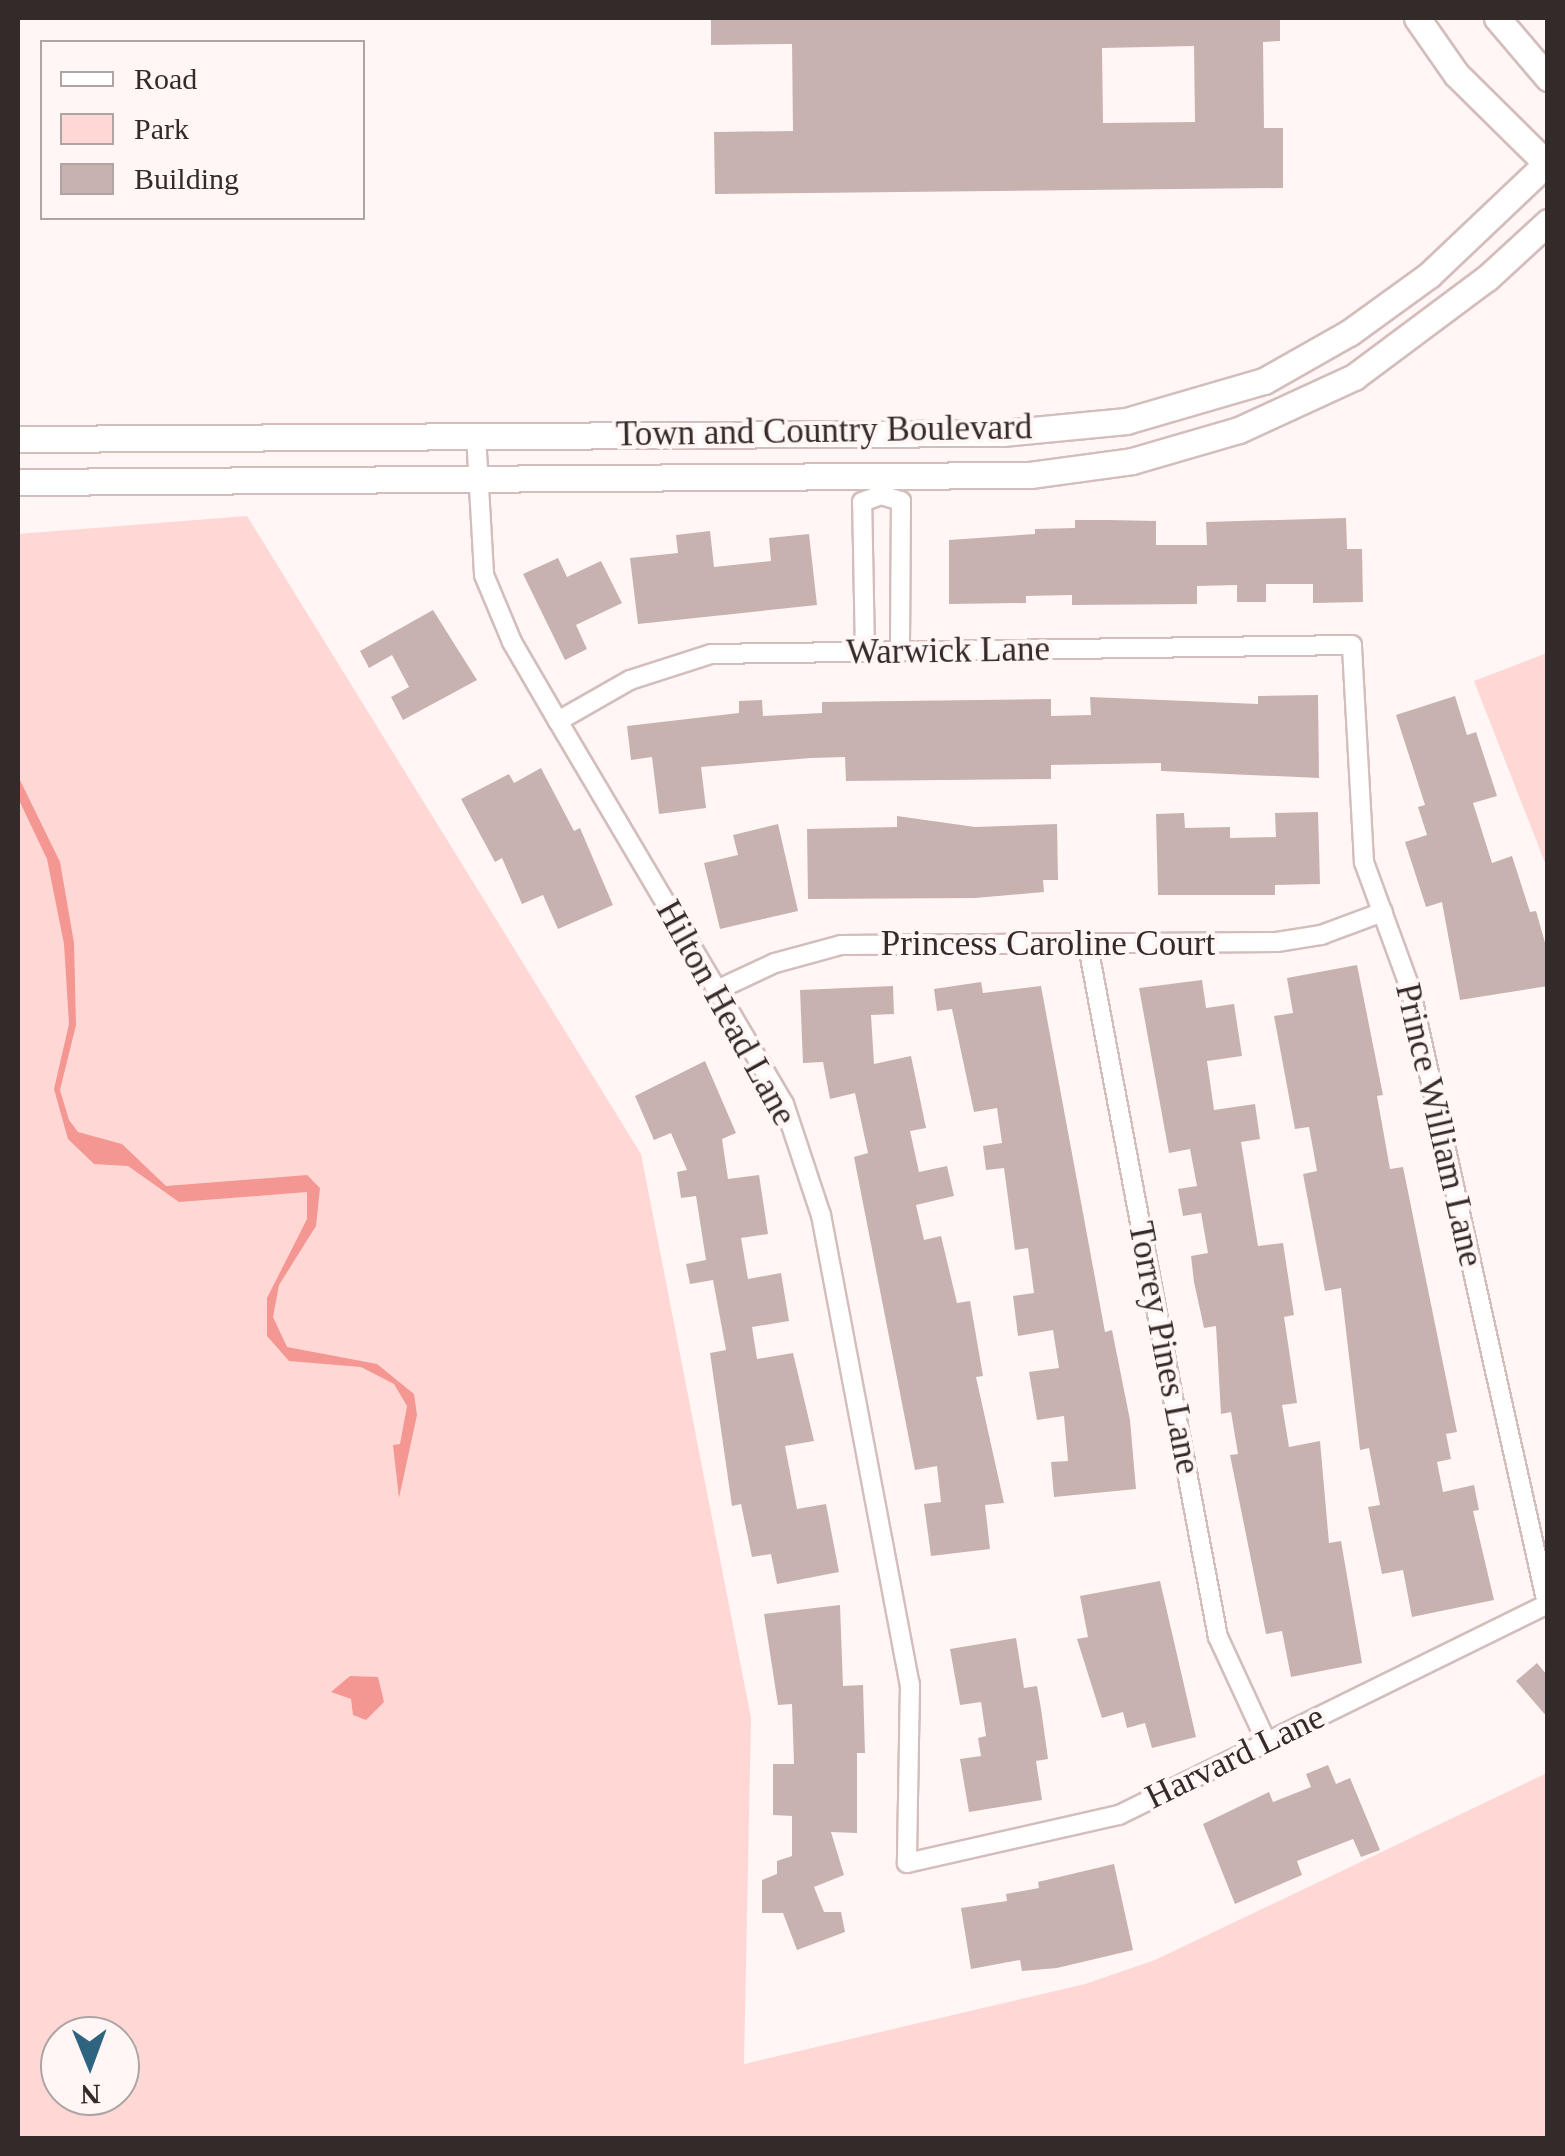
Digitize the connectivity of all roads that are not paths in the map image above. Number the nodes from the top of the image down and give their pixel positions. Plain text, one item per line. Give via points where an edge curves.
1 (1417, 18) edge
2 (1498, 18) edge
3 (1548, 78) edge
4 (1547, 164) edge
5 (1548, 222) edge
6 (1233, 393) junction
7 (1247, 426) junction
8 (930, 432) junction
9 (476, 435) junction
10 (18, 440) edge
11 (478, 476) junction
12 (931, 476) junction
13 (18, 482) edge
14 (881, 485) junction
15 (1352, 645) joint
16 (865, 652) junction
17 (900, 652) junction
18 (558, 721) junction
19 (1382, 912) junction
20 (1088, 946) junction
21 (717, 990) junction
22 (1547, 1604) edge
23 (1266, 1741) junction
24 (907, 1863) joint

1 - 4 main road via 1456,74
2 - 3 main road
4 - 6 main road, Town and Country Boulevard via 1429,275 1349,333
5 - 7 main road, Town and Country Boulevard via 1475,287 1354,377
6 - 7 main road
6 - 8 main road, Town and Country Boulevard via 1126,421
7 - 12 main road, Town and Country Boulevard via 1132,461 1030,475
8 - 9 main road, Town and Country Boulevard
8 - 12 main road
9 - 10 main road, Town and Country Boulevard
9 - 11 street, Hilton Head Lane
11 - 13 main road, Town and Country Boulevard
11 - 14 main road, Town and Country Boulevard
11 - 18 street, Hilton Head Lane via 484,575 512,642
12 - 14 main road, Town and Country Boulevard
14 - 16 street via 862,502
14 - 17 street via 901,501
15 - 17 street, Warwick Lane
15 - 19 street, Prince William Lane via 1358,816 1364,862
16 - 17 street, Warwick Lane
16 - 18 street, Warwick Lane via 710,654 630,680
18 - 21 street, Hilton Head Lane
19 - 20 street, Princess Caroline Court via 1321,936 1278,942
19 - 22 street, Prince William Lane via 1410,988
20 - 21 street, Princess Caroline Court via 841,946 775,964
20 - 23 street, Torrey Pines Lane via 1218,1637
21 - 24 street, Hilton Head Lane via 784,1104 821,1214 910,1684
22 - 23 street, Harvard Lane
23 - 24 street, Harvard Lane via 1119,1814

